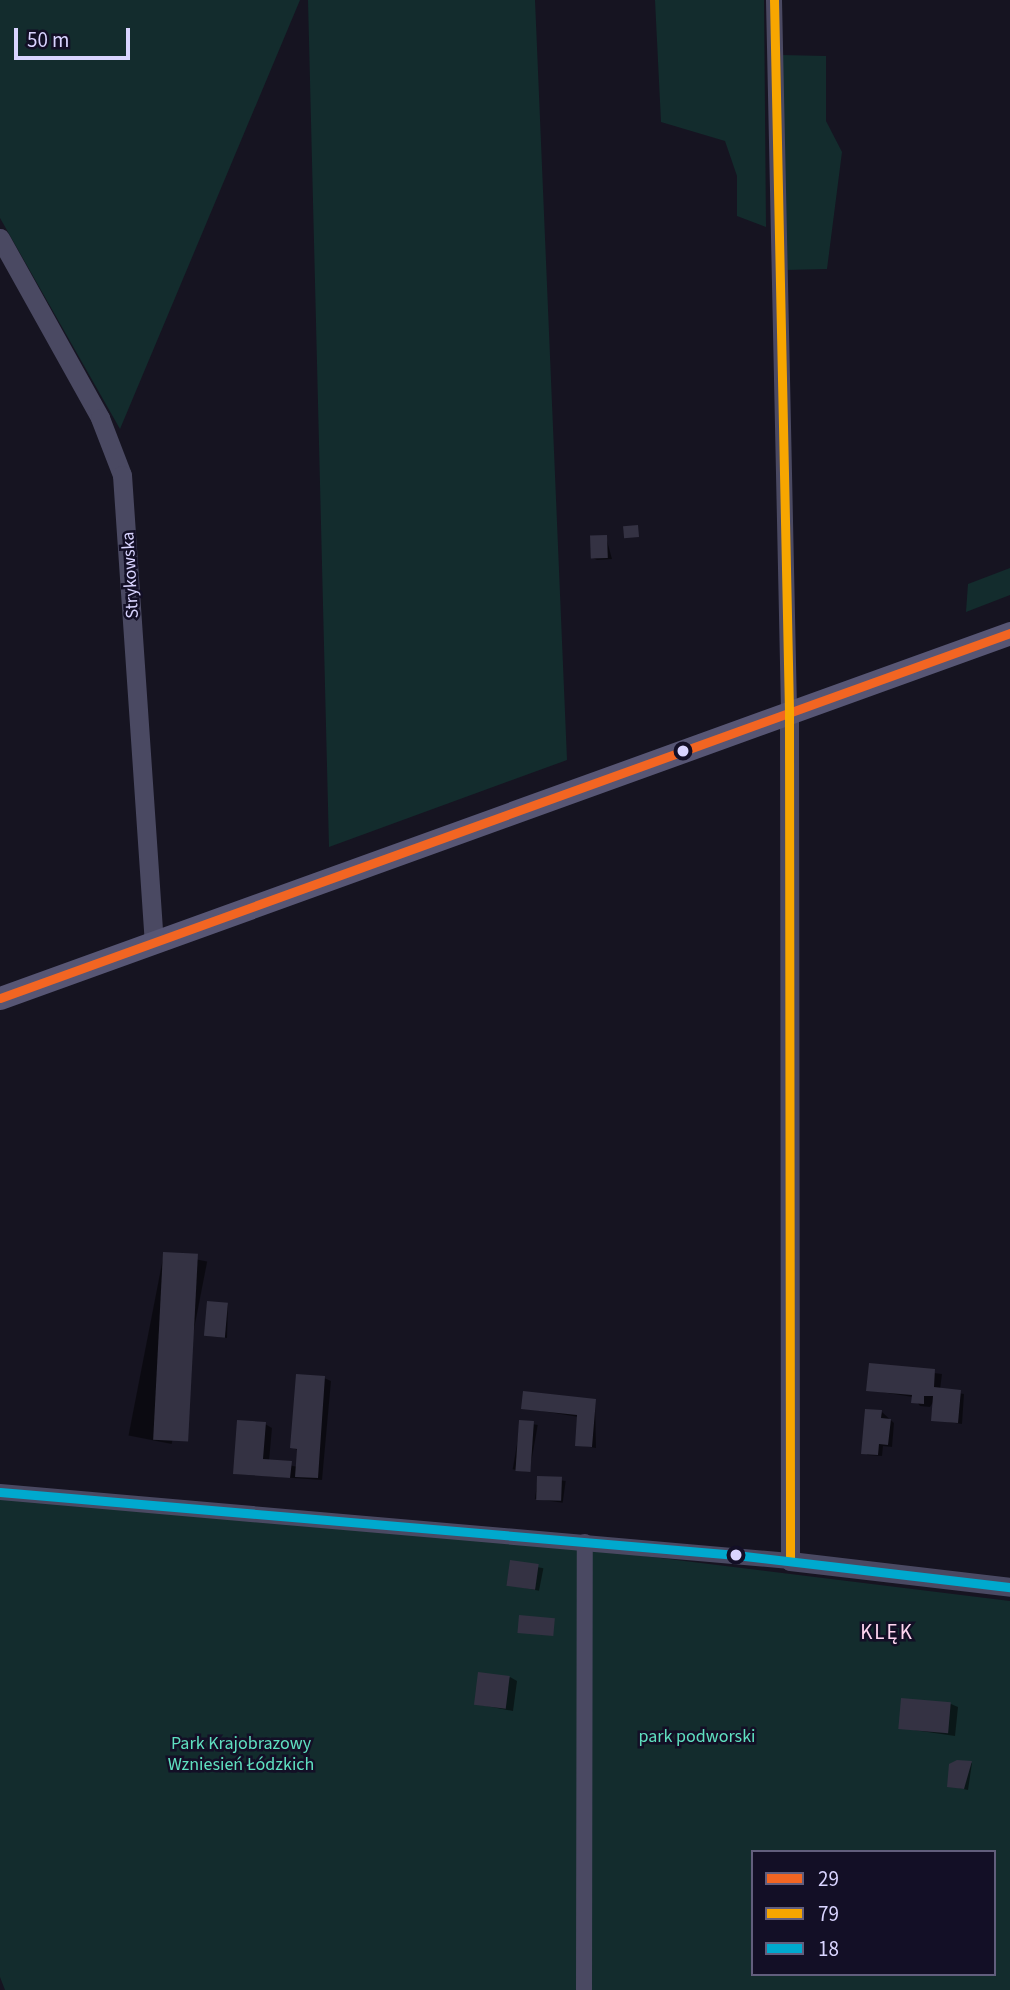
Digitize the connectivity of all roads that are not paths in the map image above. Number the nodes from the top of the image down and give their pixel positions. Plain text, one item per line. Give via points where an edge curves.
1 (774, 0) edge
2 (0, 238) edge
3 (1010, 633) edge
4 (789, 713) junction
5 (153, 942) junction
6 (0, 998) edge
7 (0, 1492) edge
8 (585, 1542) junction
9 (790, 1561) junction
10 (1010, 1587) edge
11 (584, 1990) edge

1 - 4 street
2 - 5 street, Strykowska via 100,418 122,475
3 - 4 main road
4 - 5 main road
4 - 9 street
5 - 6 main road
7 - 8 street
8 - 9 street
8 - 11 street
9 - 10 street

